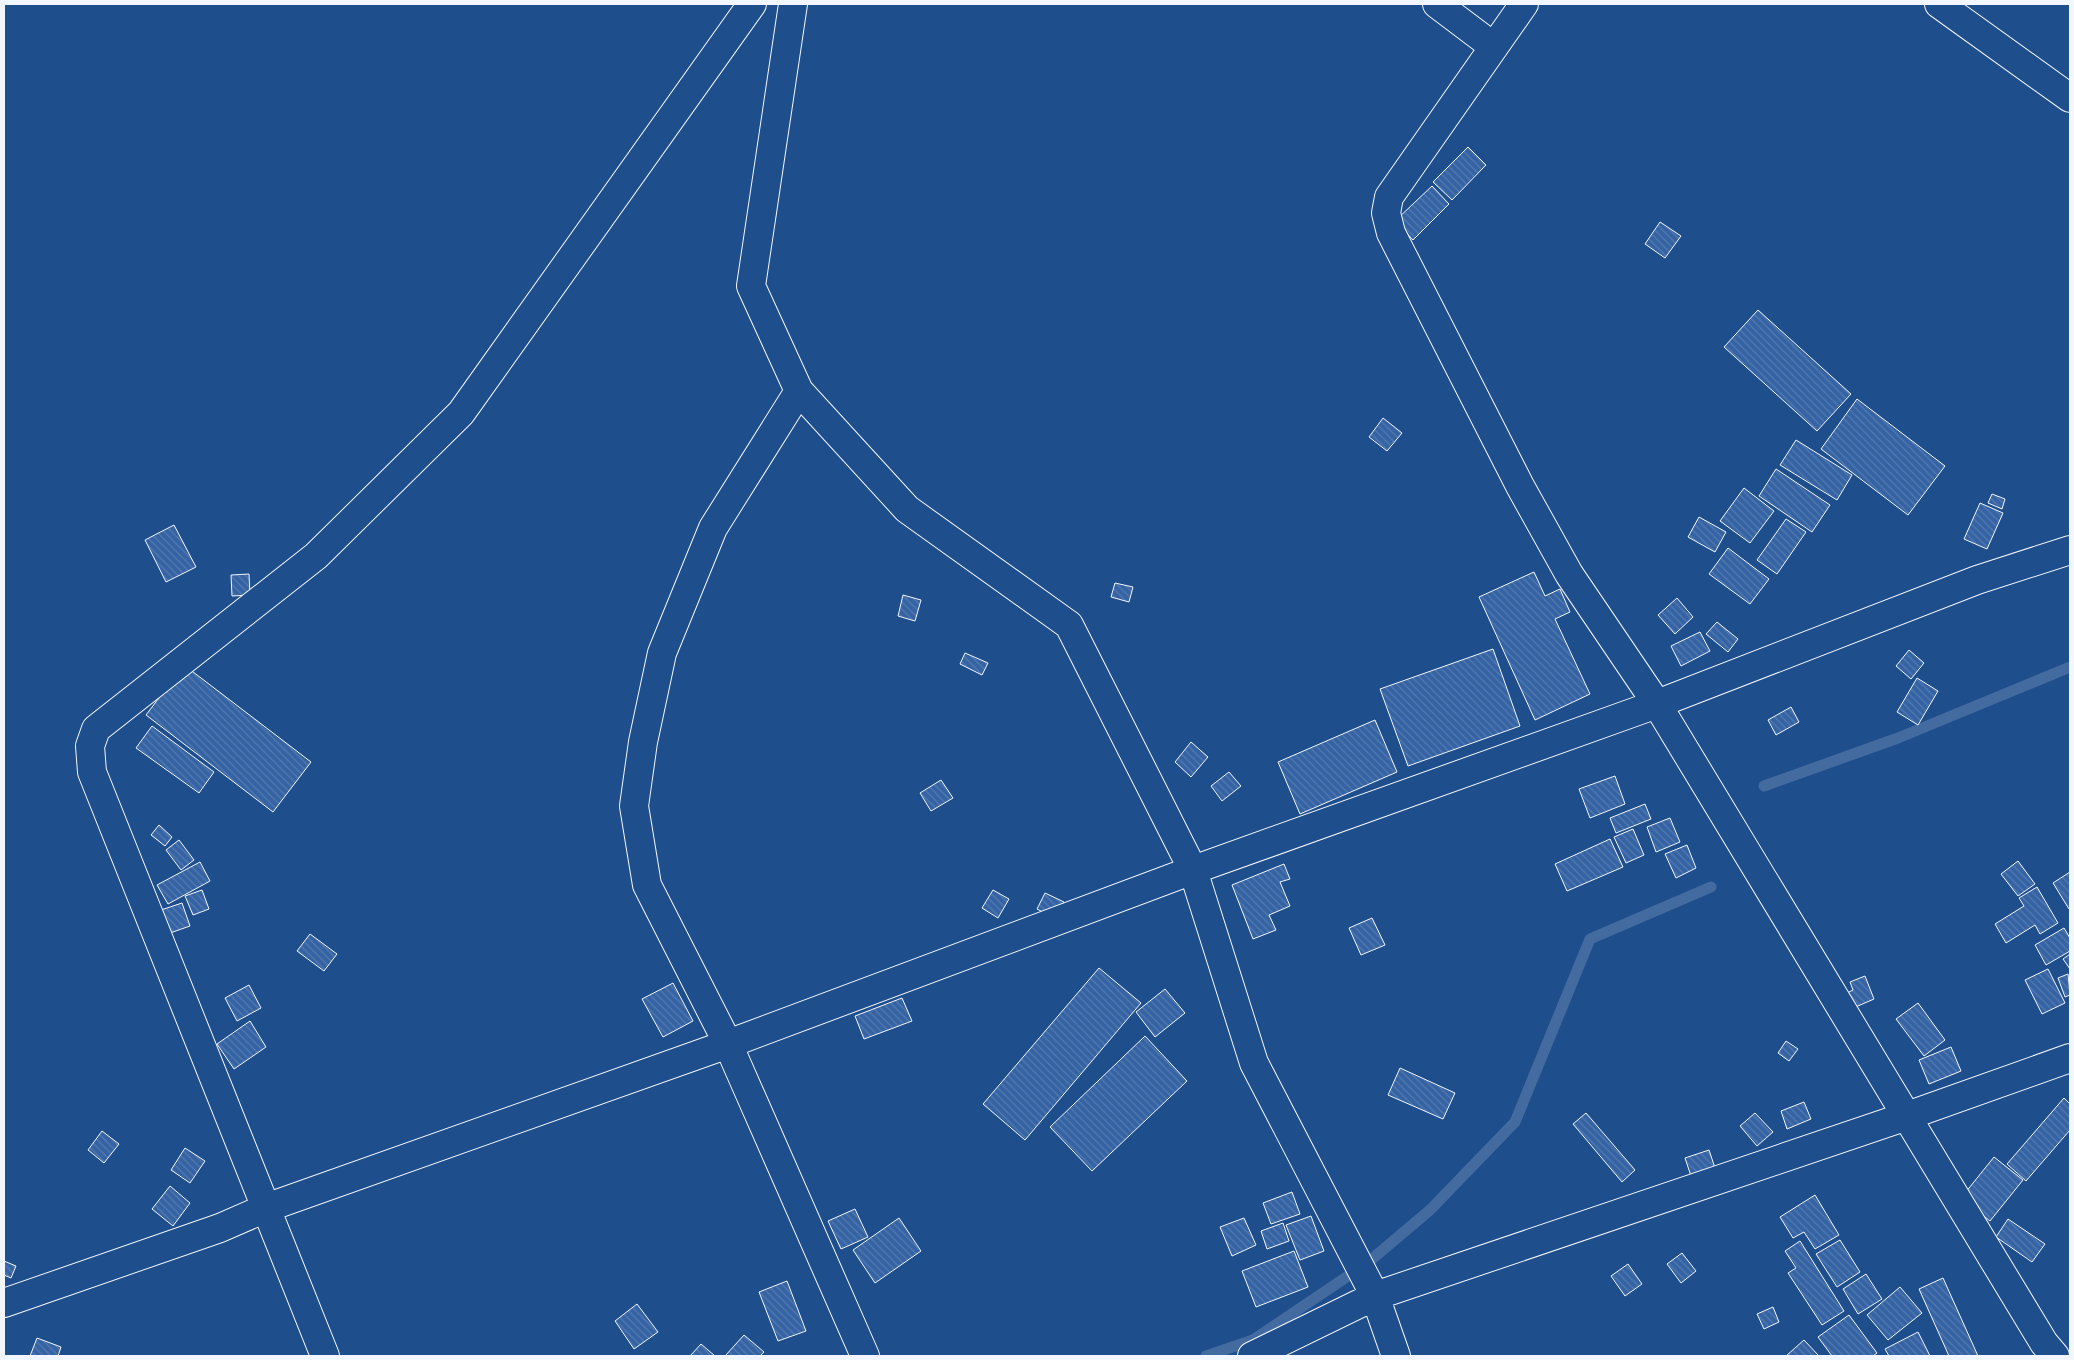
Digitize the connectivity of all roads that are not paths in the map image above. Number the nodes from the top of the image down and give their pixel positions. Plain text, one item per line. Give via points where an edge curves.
1 (752, 4) edge
2 (793, 4) edge
3 (1437, 4) edge
4 (1524, 4) edge
5 (1939, 4) edge
6 (1494, 47) junction
7 (2070, 98) edge
8 (799, 391) junction
9 (2070, 550) edge
10 (1656, 704) junction
11 (1193, 870) junction
12 (728, 1044) junction
13 (2070, 1058) edge
14 (1907, 1116) junction
15 (266, 1208) junction
16 (1375, 1296) junction
17 (4, 1303) edge
18 (325, 1356) edge
19 (865, 1356) edge
20 (1252, 1356) edge
21 (1396, 1356) edge
22 (2055, 1356) edge

1 - 15 street via 461,413 316,556 96,729 90,746 92,772
2 - 8 street via 751,286
3 - 6 street
4 - 6 street
5 - 7 street
6 - 10 street via 1390,197 1386,214 1391,233 1520,486 1569,574
8 - 11 street via 907,509 1069,624
8 - 12 street via 713,528 662,653 643,742 634,806 647,885
9 - 10 street via 1889,612
10 - 11 street
10 - 14 street
11 - 12 street
11 - 16 street via 1254,1063
12 - 15 street
12 - 19 street
13 - 14 street
14 - 16 street
14 - 22 street via 2044,1343
15 - 17 street via 220,1228
15 - 18 street
16 - 20 street
16 - 21 street

